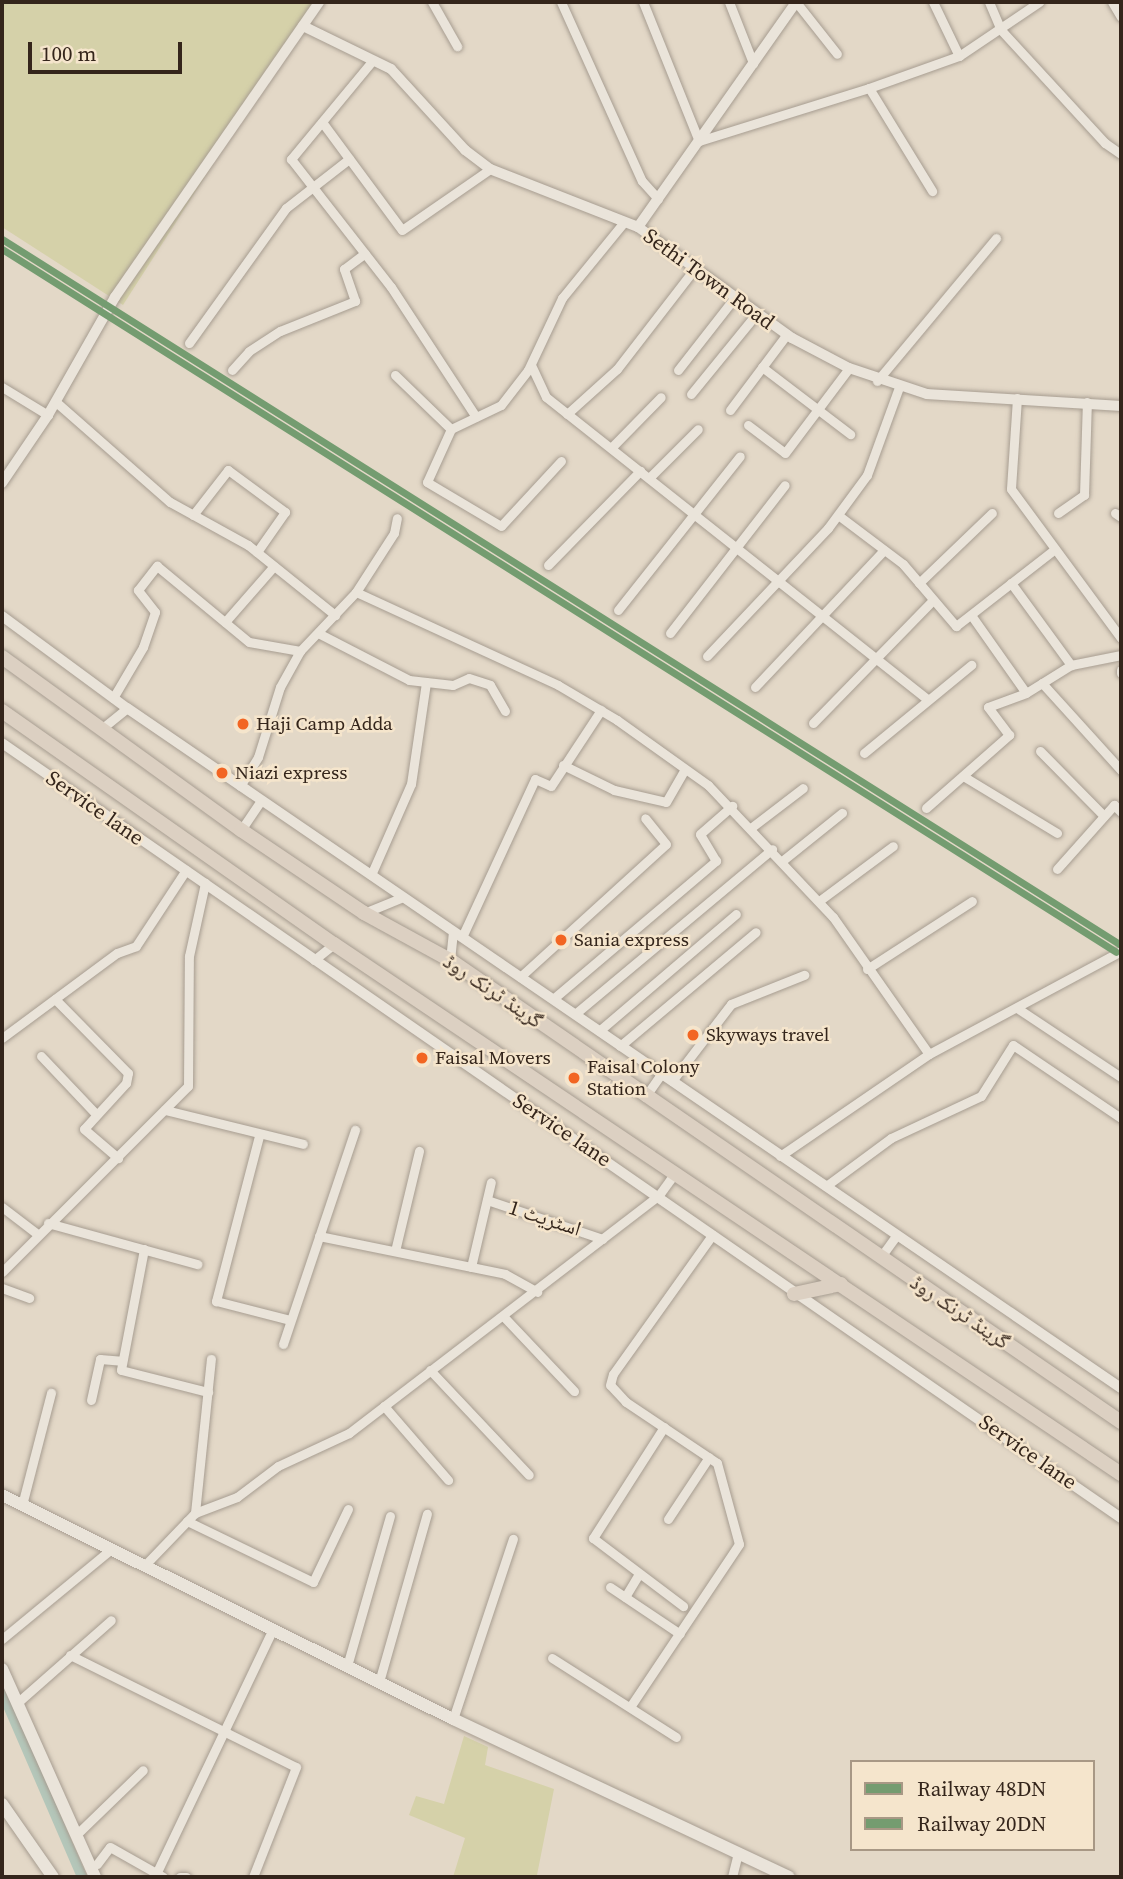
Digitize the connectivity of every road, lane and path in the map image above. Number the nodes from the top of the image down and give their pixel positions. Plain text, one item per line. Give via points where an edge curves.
1 (319, 2) edge
2 (432, 2) edge
3 (561, 2) edge
4 (643, 2) edge
5 (729, 2) edge
6 (796, 2) edge
7 (933, 2) edge
8 (989, 2) edge
9 (1038, 2) edge
10 (1112, 2) edge
11 (1121, 17) edge
12 (303, 26) junction
13 (1001, 30) junction
14 (457, 46) dead end
15 (837, 54) dead end
16 (959, 56) junction
17 (373, 60) junction
18 (753, 63) junction
19 (869, 88) junction
20 (322, 122) junction
21 (699, 141) junction
22 (1121, 154) edge
23 (349, 159) junction
24 (489, 169) junction
25 (313, 186) junction
26 (932, 191) dead end
27 (658, 199) junction
28 (624, 222) junction
29 (638, 228) junction
30 (996, 238) dead end
31 (365, 253) junction
32 (695, 268) junction
33 (735, 297) junction
34 (757, 313) junction
35 (787, 334) junction
36 (189, 344) dead end
37 (531, 365) junction
38 (762, 367) junction
39 (849, 368) junction
40 (232, 370) dead end
41 (678, 370) dead end
42 (395, 376) dead end
43 (877, 381) junction
44 (2, 387) edge
45 (899, 387) junction
46 (691, 394) dead end
47 (661, 397) dead end
48 (1017, 398) junction
49 (56, 402) junction
50 (1087, 402) junction
51 (1121, 406) edge
52 (730, 410) dead end
53 (818, 410) junction
54 (567, 414) junction
55 (48, 415) junction
56 (476, 417) junction
57 (748, 425) dead end
58 (451, 429) junction
59 (698, 429) dead end
60 (850, 434) dead end
61 (611, 448) junction
62 (740, 456) dead end
63 (561, 461) dead end
64 (640, 471) junction
65 (649, 478) junction
66 (2, 483) edge
67 (785, 485) dead end
68 (992, 513) dead end
69 (1058, 513) dead end
70 (694, 514) junction
71 (193, 515) junction
72 (838, 515) junction
73 (397, 518) dead end
74 (735, 546) junction
75 (1055, 549) junction
76 (884, 550) junction
77 (257, 552) junction
78 (548, 565) dead end
79 (274, 566) junction
80 (780, 582) junction
81 (919, 583) junction
82 (1011, 583) junction
83 (356, 592) junction
84 (933, 600) junction
85 (618, 610) dead end
86 (335, 615) junction
87 (821, 615) junction
88 (971, 615) junction
89 (2, 616) edge
90 (225, 622) junction
91 (670, 633) dead end
92 (318, 634) junction
93 (1121, 638) edge
94 (300, 651) junction
95 (1121, 655) edge
96 (707, 656) dead end
97 (874, 656) junction
98 (2, 657) edge
99 (971, 665) dead end
100 (1071, 665) junction
101 (426, 682) junction
102 (1042, 683) junction
103 (755, 687) dead end
104 (1026, 693) junction
105 (113, 698) junction
106 (927, 699) junction
107 (127, 708) junction
108 (505, 710) dead end
109 (601, 710) junction
110 (2, 711) edge
111 (813, 723) dead end
112 (100, 730) junction
113 (2, 743) edge
114 (1040, 751) dead end
115 (864, 753) dead end
116 (563, 765) junction
117 (685, 769) junction
118 (1121, 770) edge
119 (963, 776) junction
120 (240, 786) junction
121 (803, 788) dead end
122 (261, 800) junction
123 (732, 806) junction
124 (926, 808) dead end
125 (842, 813) dead end
126 (1121, 813) edge
127 (1104, 816) junction
128 (645, 818) dead end
129 (752, 827) junction
130 (241, 830) junction
131 (1057, 833) dead end
132 (892, 846) dead end
133 (772, 849) junction
134 (782, 861) junction
135 (1057, 869) dead end
136 (186, 870) junction
137 (372, 875) junction
138 (205, 883) junction
139 (403, 898) junction
140 (819, 901) junction
141 (972, 901) dead end
142 (364, 913) junction
143 (736, 914) dead end
144 (756, 932) dead end
145 (458, 934) junction
146 (334, 944) junction
147 (1121, 951) edge
148 (314, 960) junction
149 (450, 960) junction
150 (867, 969) junction
151 (804, 975) dead end
152 (520, 977) junction
153 (55, 999) junction
154 (553, 999) junction
155 (1017, 1008) junction
156 (575, 1014) junction
157 (599, 1031) junction
158 (2, 1038) edge
159 (620, 1046) junction
160 (929, 1054) junction
161 (41, 1056) dead end
162 (661, 1074) junction
163 (1121, 1077) edge
164 (671, 1081) junction
165 (645, 1097) junction
166 (165, 1110) junction
167 (96, 1114) junction
168 (1121, 1118) edge
169 (355, 1130) dead end
170 (259, 1136) junction
171 (303, 1144) dead end
172 (419, 1151) dead end
173 (780, 1156) junction
174 (118, 1158) junction
175 (675, 1173) junction
176 (491, 1182) dead end
177 (826, 1186) junction
178 (659, 1195) junction
179 (487, 1200) junction
180 (2, 1207) edge
181 (48, 1223) junction
182 (36, 1233) junction
183 (712, 1235) junction
184 (319, 1236) junction
185 (896, 1236) junction
186 (603, 1239) junction
187 (144, 1249) junction
188 (395, 1251) junction
189 (880, 1258) junction
190 (197, 1264) dead end
191 (471, 1267) junction
192 (2, 1272) edge
193 (841, 1284) junction
194 (2, 1288) edge
195 (537, 1292) junction
196 (794, 1294) junction
197 (29, 1298) dead end
198 (504, 1317) junction
199 (290, 1321) junction
200 (282, 1344) dead end
201 (211, 1359) dead end
202 (121, 1361) junction
203 (430, 1370) junction
204 (1120, 1384) edge
205 (574, 1391) dead end
206 (208, 1392) junction
207 (51, 1393) dead end
208 (91, 1400) dead end
209 (383, 1406) junction
210 (1121, 1421) edge
211 (664, 1427) junction
212 (1077, 1445) junction
213 (709, 1457) junction
214 (1121, 1474) edge
215 (529, 1475) dead end
216 (448, 1480) dead end
217 (1121, 1483) edge
218 (2, 1495) edge
219 (22, 1505) junction
220 (348, 1509) dead end
221 (195, 1513) junction
222 (427, 1514) dead end
223 (390, 1516) dead end
224 (1121, 1518) edge
225 (668, 1519) dead end
226 (187, 1521) junction
227 (513, 1539) dead end
228 (111, 1549) junction
229 (144, 1566) junction
230 (639, 1574) junction
231 (610, 1587) dead end
232 (625, 1597) junction
233 (683, 1606) dead end
234 (111, 1620) dead end
235 (272, 1629) junction
236 (680, 1634) junction
237 (2, 1639) edge
238 (70, 1655) junction
239 (552, 1658) dead end
240 (347, 1666) junction
241 (2, 1669) edge
242 (379, 1682) junction
243 (17, 1703) junction
244 (630, 1707) junction
245 (453, 1719) junction
246 (224, 1731) junction
247 (676, 1737) dead end
248 (143, 1770) dead end
249 (2, 1804) edge
250 (76, 1835) junction
251 (738, 1853) junction
252 (96, 1871) edge
253 (160, 1875) edge
254 (53, 1877) edge
255 (180, 1877) edge
256 (186, 1877) edge
257 (253, 1877) edge
258 (733, 1877) edge
259 (789, 1877) edge

1 - 12 street
2 - 14 street
3 - 27 street via 642,181
4 - 21 street
5 - 18 street
6 - 15 street
6 - 18 street
7 - 16 street
8 - 13 street
9 - 13 street
10 - 11 street
12 - 17 street, Sethi Town Road
12 - 49 street via 115,297
13 - 16 street
13 - 22 street via 1105,143
16 - 19 street
17 - 20 street
17 - 24 street, Sethi Town Road via 391,69 465,150
18 - 21 street
19 - 21 street
19 - 26 street
20 - 23 street
20 - 25 street via 291,159
21 - 27 street
23 - 24 street via 402,230
23 - 25 street
24 - 28 street, Sethi Town Road
25 - 31 street
25 - 36 street via 286,208
27 - 29 street
28 - 29 street, Sethi Town Road
28 - 37 street via 562,298
29 - 32 street, Sethi Town Road
30 - 43 street
31 - 40 street via 344,269 355,301 280,331 248,351
31 - 56 street
32 - 33 street, Sethi Town Road
32 - 54 street via 617,369
33 - 34 street, Sethi Town Road
33 - 41 street
34 - 35 street, Sethi Town Road
34 - 46 street
35 - 38 street
35 - 39 street, Sethi Town Road
37 - 54 street via 546,397
37 - 56 street via 501,405
38 - 52 street
38 - 53 street
39 - 43 street, Sethi Town Road
39 - 53 street
42 - 58 street
43 - 45 street, Sethi Town Road
44 - 55 street
45 - 48 street, Sethi Town Road via 927,394
45 - 72 street via 867,475
47 - 61 street
48 - 50 street, Sethi Town Road
48 - 75 street via 1011,489
49 - 55 street
49 - 71 street via 111,455
50 - 51 street, Sethi Town Road
50 - 69 street via 1084,495
53 - 57 street via 785,453
53 - 60 street
54 - 61 street
55 - 66 street
56 - 58 street
58 - 63 street via 427,482 501,526
59 - 65 street
61 - 64 street
62 - 70 street
64 - 65 street
64 - 78 street
65 - 70 street
67 - 74 street
68 - 81 street
70 - 74 street
70 - 85 street
71 - 77 street
71 - 77 street via 228,470 285,512
72 - 76 street
72 - 80 street
73 - 83 street via 394,533
74 - 80 street
74 - 91 street
75 - 82 street
75 - 93 street
76 - 81 street
76 - 87 street
77 - 79 street
79 - 86 street
79 - 90 street
80 - 87 street
80 - 96 street
81 - 84 street
82 - 88 street
82 - 100 street
83 - 86 street
83 - 109 street via 558,685
84 - 88 street via 956,626
84 - 97 street
86 - 92 street
87 - 97 street
87 - 103 street
88 - 104 street
89 - 105 street
90 - 94 street via 249,642
90 - 105 street via 157,566 138,590 155,612
92 - 94 street
92 - 101 street via 409,680
94 - 120 street via 280,687 258,757
95 - 100 street
97 - 106 street
97 - 111 street
98 - 112 highway, گرینڈ ٹرنک روڈ
99 - 106 street
100 - 102 street
101 - 108 street via 453,685 469,678 490,685
101 - 137 street via 411,784
102 - 104 street
102 - 118 street
104 - 119 street via 988,707 1009,735
105 - 107 street
106 - 115 street
107 - 112 street
107 - 120 street
109 - 116 street
109 - 117 street
110 - 146 highway, گرینڈ ٹرنک روڈ
112 - 130 highway, گرینڈ ٹرنک روڈ
113 - 136 street, Service lane
114 - 127 street
116 - 117 street via 614,790 666,803
116 - 145 street via 551,786 535,779
117 - 123 street
119 - 124 street
119 - 131 street
120 - 122 street
121 - 129 street
122 - 130 street
122 - 137 street
123 - 129 street
123 - 154 street via 700,834 716,861
125 - 134 street
126 - 127 street via 1114,805
127 - 135 street
128 - 152 street via 666,844
129 - 133 street
130 - 142 highway, گرینڈ ٹرنک روڈ
132 - 140 street
133 - 134 street
133 - 156 street
134 - 140 street
136 - 138 street, Service lane
136 - 153 street via 136,946 117,953
137 - 139 street
138 - 148 street, Service lane
138 - 166 street via 189,956 189,1081
139 - 142 street
139 - 145 street
140 - 150 street
141 - 150 street
142 - 149 highway, گرینڈ ٹرنک روڈ
143 - 157 street
144 - 159 street
145 - 149 street
145 - 152 street
146 - 148 street
146 - 175 highway, گرینڈ ٹرنک روڈ
147 - 155 street
148 - 178 street, Service lane
149 - 165 highway, گرینڈ ٹرنک روڈ
150 - 160 street
151 - 164 street via 731,1004
152 - 154 street
153 - 158 street
153 - 167 street via 128,1073 126,1083
154 - 156 street
155 - 160 street
155 - 163 street
156 - 157 street
157 - 159 street
159 - 162 street
160 - 173 street
161 - 167 street
162 - 164 street
162 - 165 street
164 - 173 street
165 - 189 highway, گرینڈ ٹرنک روڈ
166 - 170 street
166 - 174 street
167 - 174 street via 84,1129
168 - 177 street via 1013,1045 981,1096 891,1138
169 - 184 street
170 - 171 street
170 - 199 street via 216,1301
172 - 188 street
173 - 177 street
174 - 181 street
175 - 178 street
175 - 193 highway, گرینڈ ٹرنک روڈ
176 - 179 street
177 - 185 street
178 - 183 street, Service lane
178 - 186 street
179 - 186 street, اسٹریٹ 1
179 - 191 street
180 - 182 street
181 - 182 street
181 - 187 street
182 - 192 street
183 - 196 street, Service lane
183 - 211 street via 610,1380 615,1393
184 - 188 street
184 - 199 street
185 - 189 street
185 - 204 street
186 - 195 street
187 - 190 street
187 - 202 street
188 - 191 street
189 - 210 highway, گرینڈ ٹرنک روڈ
191 - 195 street via 505,1274
193 - 196 highway
193 - 212 highway, گرینڈ ٹرنک روڈ
194 - 197 street
195 - 198 street
196 - 224 street, Service lane
198 - 203 street
198 - 205 street
199 - 200 street
201 - 206 street
202 - 206 street via 123,1371
202 - 208 street via 100,1359
203 - 209 street
203 - 215 street
206 - 221 street
207 - 219 street
209 - 216 street
209 - 221 street via 329,1445 287,1461 237,1497
211 - 213 street
211 - 230 street via 593,1538
212 - 214 highway, گرینڈ ٹرنک روڈ
212 - 217 highway
213 - 225 street
213 - 236 street via 720,1467 739,1544
218 - 219 main road
219 - 228 main road
220 - 226 street via 313,1582
221 - 226 street
222 - 242 street
223 - 240 street
226 - 229 street
227 - 245 street
228 - 229 main road
228 - 237 street
229 - 235 main road
230 - 232 street
230 - 233 street
231 - 232 street
232 - 236 street
234 - 238 street
235 - 240 main road
235 - 246 street
236 - 244 street
238 - 243 street
238 - 246 street
239 - 244 street
240 - 242 main road
241 - 243 main road
242 - 245 main road
243 - 250 main road
244 - 247 street
245 - 251 main road
246 - 253 street
246 - 257 street via 296,1767
248 - 250 street
249 - 254 main road
250 - 252 main road
251 - 258 street
251 - 259 main road
252 - 253 street via 110,1847
255 - 256 street

